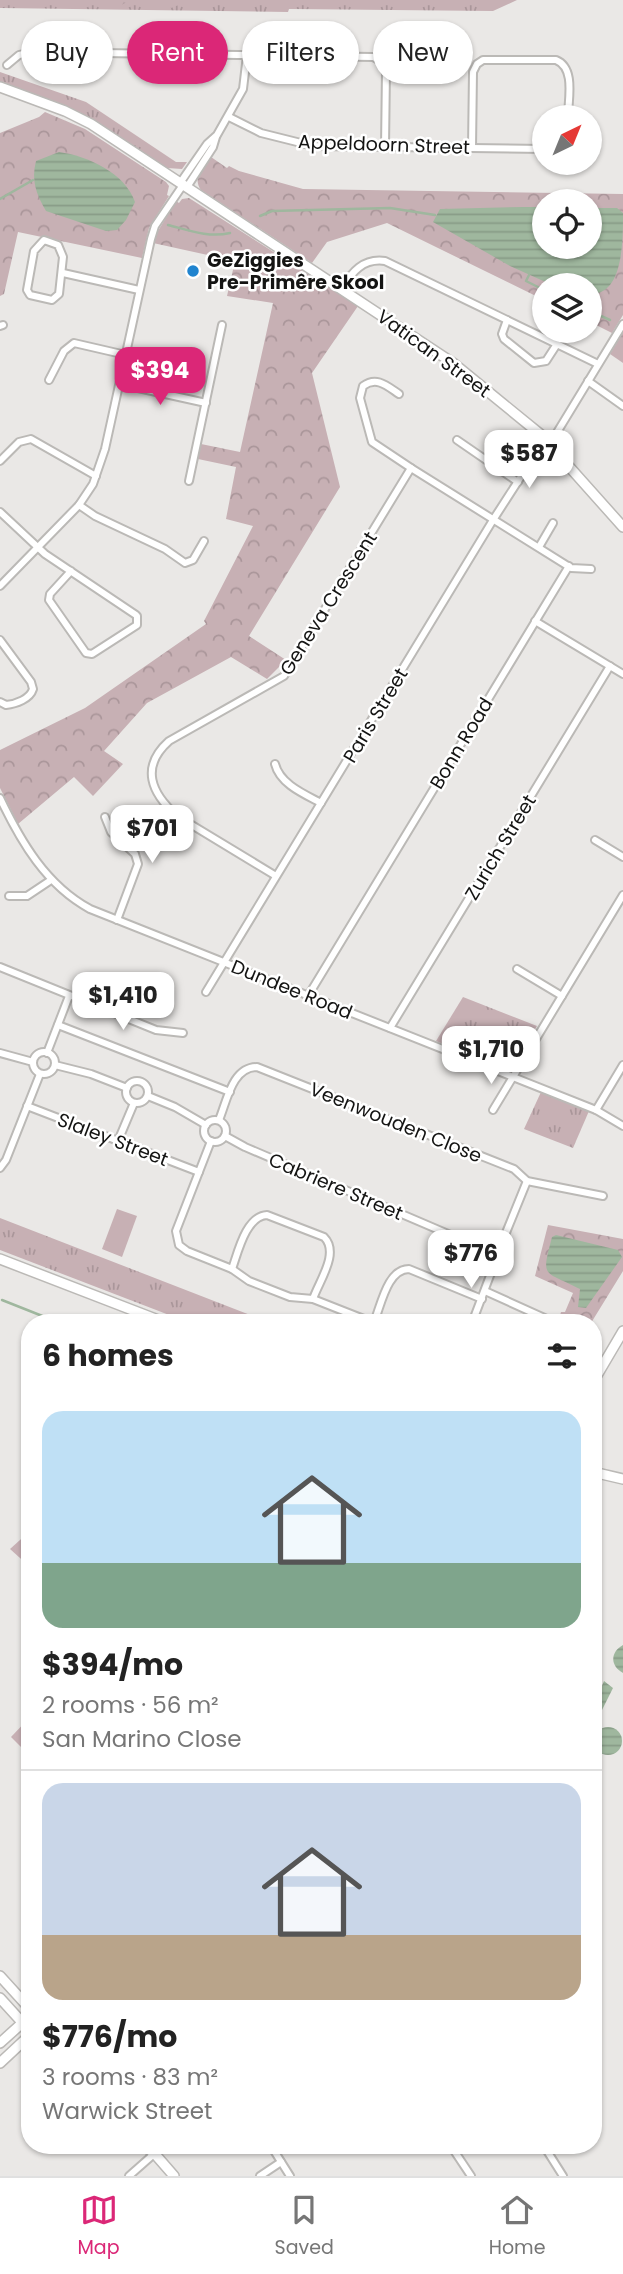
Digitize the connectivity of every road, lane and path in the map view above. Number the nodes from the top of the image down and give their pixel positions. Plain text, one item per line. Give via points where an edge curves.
1 (242, 55) edge
2 (359, 57) edge
3 (7, 65) dead end
4 (244, 84) edge
5 (0, 87) edge
6 (568, 105) edge
7 (229, 117) junction
8 (385, 147) junction
9 (471, 148) junction
10 (532, 149) edge
11 (183, 185) junction
12 (63, 273) junction
13 (341, 289) junction
14 (139, 290) junction
15 (507, 320) junction
16 (623, 324) edge
17 (222, 325) dead end
18 (557, 344) junction
19 (126, 355) junction
20 (598, 364) junction
21 (49, 380) dead end
22 (588, 381) junction
23 (120, 384) junction
24 (399, 394) dead end
25 (206, 403) junction
26 (623, 406) edge
27 (457, 440) dead end
28 (547, 442) junction
29 (0, 461) edge
30 (411, 468) junction
31 (96, 476) junction
32 (189, 481) dead end
33 (517, 482) junction
34 (79, 505) junction
35 (0, 512) edge
36 (494, 520) junction
37 (553, 523) dead end
38 (623, 527) edge
39 (204, 541) dead end
40 (539, 547) junction
41 (38, 548) junction
42 (569, 566) junction
43 (592, 569) dead end
44 (71, 572) junction
45 (0, 586) edge
46 (536, 621) junction
47 (1, 642) edge
48 (610, 666) junction
49 (623, 674) edge
50 (0, 702) edge
51 (275, 764) dead end
52 (0, 798) edge
53 (321, 803) junction
54 (105, 817) dead end
55 (595, 840) dead end
56 (623, 857) edge
57 (276, 876) junction
58 (51, 880) junction
59 (623, 895) edge
60 (9, 896) dead end
61 (117, 920) junction
62 (224, 962) junction
63 (0, 967) edge
64 (517, 969) dead end
65 (206, 992) dead end
66 (69, 996) junction
67 (308, 996) junction
68 (562, 996) junction
69 (58, 1026) junction
70 (390, 1028) junction
71 (183, 1033) dead end
72 (0, 1053) edge
73 (47, 1053) junction
74 (33, 1062) junction
75 (55, 1065) junction
76 (623, 1065) edge
77 (40, 1074) junction
78 (512, 1077) junction
79 (127, 1088) junction
80 (230, 1092) junction
81 (148, 1096) junction
82 (134, 1102) junction
83 (27, 1105) junction
84 (493, 1110) dead end
85 (596, 1110) junction
86 (219, 1120) junction
87 (206, 1125) junction
88 (623, 1126) edge
89 (225, 1136) junction
90 (118, 1141) junction
91 (211, 1141) junction
92 (0, 1168) edge
93 (199, 1172) junction
94 (527, 1181) junction
95 (603, 1196) dead end
96 (501, 1245) junction
97 (488, 1251) junction
98 (0, 1259) edge
99 (494, 1265) junction
100 (232, 1269) junction
101 (483, 1295) junction
102 (313, 1299) junction
103 (143, 1314) edge
104 (351, 1314) edge
105 (378, 1314) edge
106 (476, 1314) edge
107 (533, 1314) edge
108 (623, 1331) edge
109 (602, 1367) edge
110 (602, 1474) edge
111 (623, 1479) edge
112 (0, 1976) edge
113 (0, 1998) edge
114 (21, 1999) edge
115 (21, 2015) edge
116 (21, 2024) edge
117 (21, 2042) edge
118 (0, 2043) edge
119 (0, 2063) edge
120 (148, 2154) edge
121 (156, 2154) edge
122 (276, 2154) edge
123 (456, 2154) edge
124 (549, 2154) edge
125 (281, 2162) junction
126 (129, 2176) edge
127 (174, 2176) edge
128 (260, 2176) edge
129 (290, 2176) edge
130 (471, 2176) edge
131 (563, 2176) edge

1 - 3 street via 32,52
2 - 8 street via 380,60 386,70
4 - 7 street
5 - 11 street, Vatican Street via 91,124
6 - 9 street via 569,75 563,63 483,60 473,72
7 - 8 street, Appeldoorn Street via 251,130 313,146
7 - 11 street
8 - 9 street, Appeldoorn Street
9 - 10 street, Appeldoorn Street
11 - 13 street, Vatican Street
11 - 14 street via 153,230
12 - 12 street via 58,245 41,242 34,251 27,290 34,296 55,299
12 - 14 street
13 - 15 street via 356,268 382,260
13 - 28 street, Vatican Street via 453,363
14 - 19 street
15 - 18 street
15 - 18 street via 503,337 531,361 546,361
16 - 20 street, Paris Street
17 - 25 street
18 - 20 street
19 - 21 street via 74,343 64,351
19 - 23 street
20 - 22 street, Paris Street
22 - 26 street
22 - 28 street, Paris Street
23 - 25 street
23 - 31 street
24 - 30 street via 374,381 363,386 360,398 372,442
25 - 32 street
27 - 33 street
28 - 33 street, Paris Street
28 - 38 street, Vatican Street
29 - 31 street via 19,442 31,439
30 - 36 street
30 - 57 street, Geneva Crescent via 284,676 169,741 151,768 152,782 177,816
31 - 34 street
33 - 36 street, Paris Street
34 - 39 street via 185,563 193,560
34 - 41 street
35 - 41 street
36 - 40 street
36 - 53 street, Paris Street
37 - 40 street
40 - 42 street
41 - 44 street
41 - 45 street
42 - 43 street
42 - 46 street, Bonn Road
44 - 44 street via 138,618 137,625 92,654 86,653 49,600
46 - 48 street
46 - 67 street, Bonn Road
47 - 50 street via 33,689 31,695 13,704
48 - 49 street
48 - 70 street, Zurich Street
51 - 53 street via 285,781
52 - 58 street, Dundee Road via 17,832
53 - 57 street, Paris Street
54 - 61 street via 111,832 135,854 138,864
55 - 56 street
57 - 62 street, Paris Street
58 - 60 street via 27,896
58 - 61 street, Dundee Road via 82,904
59 - 68 street
61 - 62 street, Dundee Road
62 - 65 street, Paris Street
62 - 67 street, Dundee Road
63 - 66 street
64 - 68 street
66 - 69 street
66 - 71 street via 156,1030
67 - 70 street, Dundee Road
68 - 78 street
69 - 73 street
69 - 80 street
70 - 78 street, Dundee Road
72 - 74 street
73 - 74 street via 38,1054
73 - 75 street
74 - 77 street
75 - 77 street via 51,1072
75 - 79 street
76 - 85 street
77 - 83 street
78 - 84 street
78 - 85 street, Dundee Road
79 - 81 street via 141,1082
79 - 82 street via 127,1097
80 - 86 street, Veenwouden Close
80 - 94 street, Veenwouden Close via 239,1072 257,1067 514,1169
81 - 82 street
81 - 87 street
82 - 90 street
83 - 90 street, Slaley Street
83 - 92 street
85 - 88 street, Dundee Road
86 - 87 street
86 - 89 street via 226,1127
87 - 91 street
89 - 91 street
89 - 97 street, Cabriere Street
90 - 93 street, Slaley Street
91 - 93 street
93 - 100 street via 176,1231 177,1242 187,1251
94 - 95 street, Veenwouden Close
94 - 96 street
96 - 97 street
96 - 99 street via 508,1258 503,1265
97 - 99 street
98 - 103 street
99 - 101 street
100 - 102 street via 290,1297
100 - 102 street via 252,1222 267,1215 329,1243 331,1253
101 - 105 street via 403,1269 392,1277
101 - 106 street
101 - 107 street
102 - 104 street
108 - 109 street
110 - 111 street
112 - 114 street
113 - 115 street
116 - 118 street
117 - 119 street
120 - 126 street
121 - 127 street
122 - 125 street
123 - 130 street
124 - 131 street
125 - 128 street
125 - 129 street

